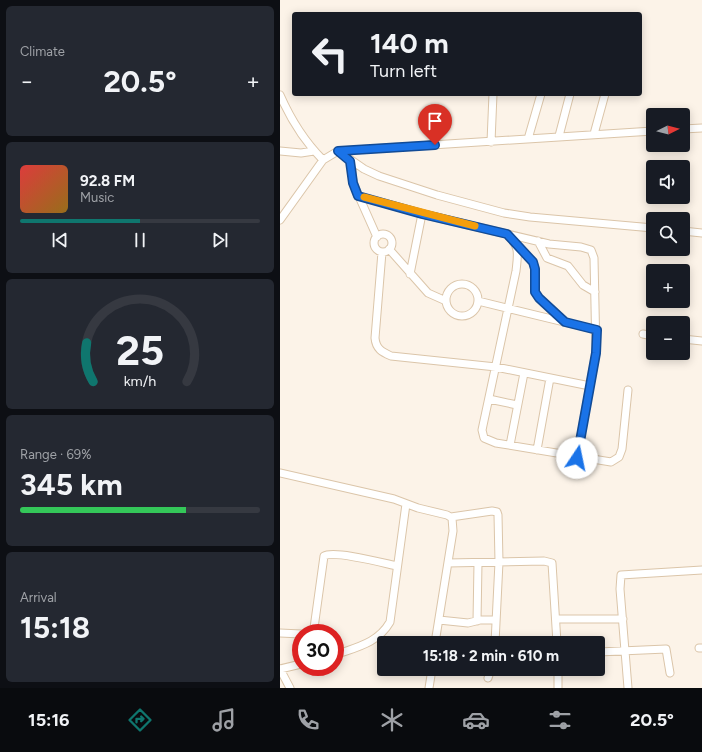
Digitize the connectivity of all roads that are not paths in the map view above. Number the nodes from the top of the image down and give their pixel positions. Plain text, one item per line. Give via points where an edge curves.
1 (280, 95) edge
2 (493, 96) edge
3 (540, 96) edge
4 (569, 96) edge
5 (604, 96) edge
6 (702, 128) edge
7 (690, 129) edge
8 (646, 131) edge
9 (594, 134) junction
10 (559, 136) junction
11 (528, 139) junction
12 (491, 142) junction
13 (280, 151) edge
14 (314, 151) junction
15 (338, 151) junction
16 (323, 160) junction
17 (350, 161) junction
18 (358, 196) junction
19 (422, 214) junction
20 (280, 220) edge
21 (646, 227) edge
22 (690, 232) edge
23 (702, 233) edge
24 (507, 234) junction
25 (377, 237) junction
26 (538, 241) junction
27 (517, 246) junction
28 (386, 250) junction
29 (552, 261) junction
30 (535, 272) junction
31 (410, 274) junction
32 (595, 292) junction
33 (446, 301) junction
34 (478, 301) junction
35 (508, 308) junction
36 (565, 322) junction
37 (597, 330) junction
38 (643, 334) dead end
39 (646, 335) edge
40 (690, 340) edge
41 (702, 342) edge
42 (496, 367) junction
43 (524, 373) junction
44 (550, 378) junction
45 (590, 386) junction
46 (628, 390) dead end
47 (489, 399) junction
48 (517, 405) junction
49 (510, 445) junction
50 (537, 450) junction
51 (577, 458) junction
52 (280, 473) edge
53 (406, 504) junction
54 (451, 516) junction
55 (499, 562) junction
56 (478, 563) junction
57 (448, 564) junction
58 (397, 566) junction
59 (702, 570) edge
60 (556, 619) junction
61 (623, 619) junction
62 (438, 620) junction
63 (496, 620) junction
64 (477, 621) junction
65 (314, 624) edge
66 (280, 633) edge
67 (292, 634) edge
68 (436, 636) edge
69 (495, 636) edge
70 (557, 636) edge
71 (625, 650) junction
72 (605, 651) edge
73 (344, 652) edge
74 (292, 666) edge
75 (280, 669) edge
76 (670, 673) dead end
77 (431, 676) edge
78 (558, 676) edge
79 (290, 688) edge
80 (429, 688) edge
81 (558, 688) edge
82 (628, 688) edge

1 - 14 street via 297,130
2 - 12 street
3 - 11 street
4 - 10 street
5 - 9 street
6 - 7 street
8 - 9 street
9 - 10 street
10 - 11 street
11 - 12 street
12 - 15 street
13 - 14 street
14 - 16 street
15 - 16 street
15 - 17 street
16 - 20 street
17 - 18 street
17 - 21 street via 379,176 504,213
18 - 19 street
18 - 25 street
19 - 24 street
19 - 31 street
22 - 23 street
24 - 26 street
24 - 27 street
25 - 28 street via 375,246
25 - 28 street via 382,234 388,236 392,244
26 - 29 street via 547,258
26 - 32 street via 590,250 594,258
27 - 30 street via 533,262
27 - 35 street via 516,271
28 - 31 street
28 - 42 street via 375,338 377,347 391,356
29 - 30 street via 539,265
29 - 32 street via 568,266 583,285
30 - 36 street via 535,292
31 - 33 street via 428,293
32 - 37 street
33 - 34 street via 447,307 454,315 465,317 474,311
33 - 34 street via 449,290 459,284 475,290
34 - 35 street
35 - 36 street
35 - 42 street
36 - 37 street
37 - 45 street
38 - 39 street
40 - 41 street
42 - 43 street
42 - 47 street
43 - 44 street
43 - 48 street
44 - 45 street
44 - 50 street
45 - 51 street
46 - 51 street via 619,457 615,461 605,463
47 - 48 street
47 - 49 street via 482,435 488,440
48 - 49 street
49 - 50 street
50 - 51 street
52 - 53 street
53 - 54 street
53 - 58 street
54 - 55 street via 497,512
54 - 57 street via 454,524
55 - 56 street
55 - 60 street via 552,563
55 - 63 street
56 - 57 street
56 - 64 street
57 - 62 street
58 - 65 street via 352,557 325,555 322,559
58 - 73 street via 390,622 383,634 371,642
59 - 61 street via 621,575
60 - 61 street
60 - 70 street
61 - 71 street
62 - 64 street via 468,623
62 - 68 street
63 - 64 street
63 - 69 street
66 - 67 street
71 - 72 street
71 - 76 street via 667,650
71 - 82 street
74 - 75 street
75 - 79 street
77 - 80 street
78 - 81 street

